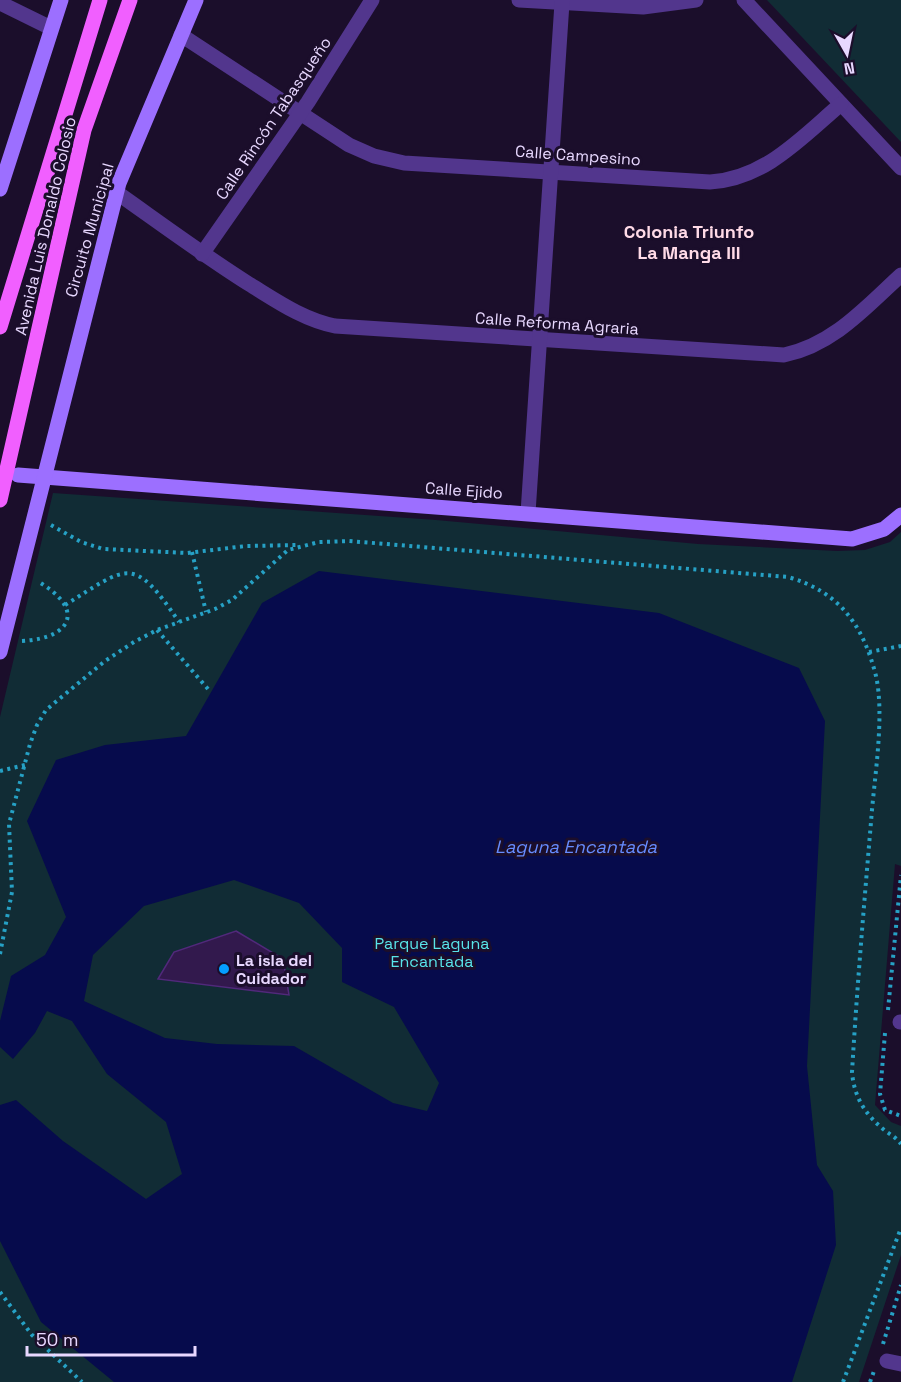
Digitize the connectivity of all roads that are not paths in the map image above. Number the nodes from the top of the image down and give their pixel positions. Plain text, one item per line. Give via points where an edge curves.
1 (62, 0) edge
2 (100, 0) edge
3 (130, 0) edge
4 (196, 0) edge
5 (372, 0) edge
6 (519, 0) edge
7 (696, 0) edge
8 (744, 0) edge
9 (0, 3) edge
10 (562, 3) junction
11 (51, 28) junction
12 (181, 35) junction
13 (841, 104) junction
14 (299, 115) junction
15 (901, 168) edge
16 (553, 171) junction
17 (0, 189) edge
18 (116, 192) junction
19 (202, 254) junction
20 (901, 275) edge
21 (0, 327) edge
22 (539, 339) junction
23 (18, 475) dead end
24 (42, 479) junction
25 (0, 500) edge
26 (528, 513) junction
27 (901, 515) edge
28 (1, 646) edge

1 - 11 street
2 - 21 main road, Avenida Luis Donaldo Colosio
3 - 25 main road, Avenida Luis Donaldo Colosio via 84,130
4 - 12 street, Circuito Municipal
5 - 14 street, Calle Rincón Tabasqueño
6 - 10 street
7 - 10 street via 644,7
8 - 13 street
9 - 11 street
10 - 16 street
11 - 17 street
12 - 14 street, Calle Campesino
12 - 18 street, Circuito Municipal
13 - 15 street
13 - 16 street, Calle Campesino via 771,163 732,180 710,182
14 - 16 street, Calle Campesino via 355,148 390,160
14 - 19 street, Calle Rincón Tabasqueño
16 - 22 street
18 - 19 street, Calle Reforma Agraria
18 - 24 street, Circuito Municipal
19 - 22 street, Calle Reforma Agraria via 292,311 319,323
20 - 22 street, Calle Reforma Agraria via 830,337 784,355
22 - 26 street
23 - 24 street, Calle Ejido
24 - 26 street, Calle Ejido
24 - 28 street
26 - 27 street, Calle Ejido via 852,539 884,529

